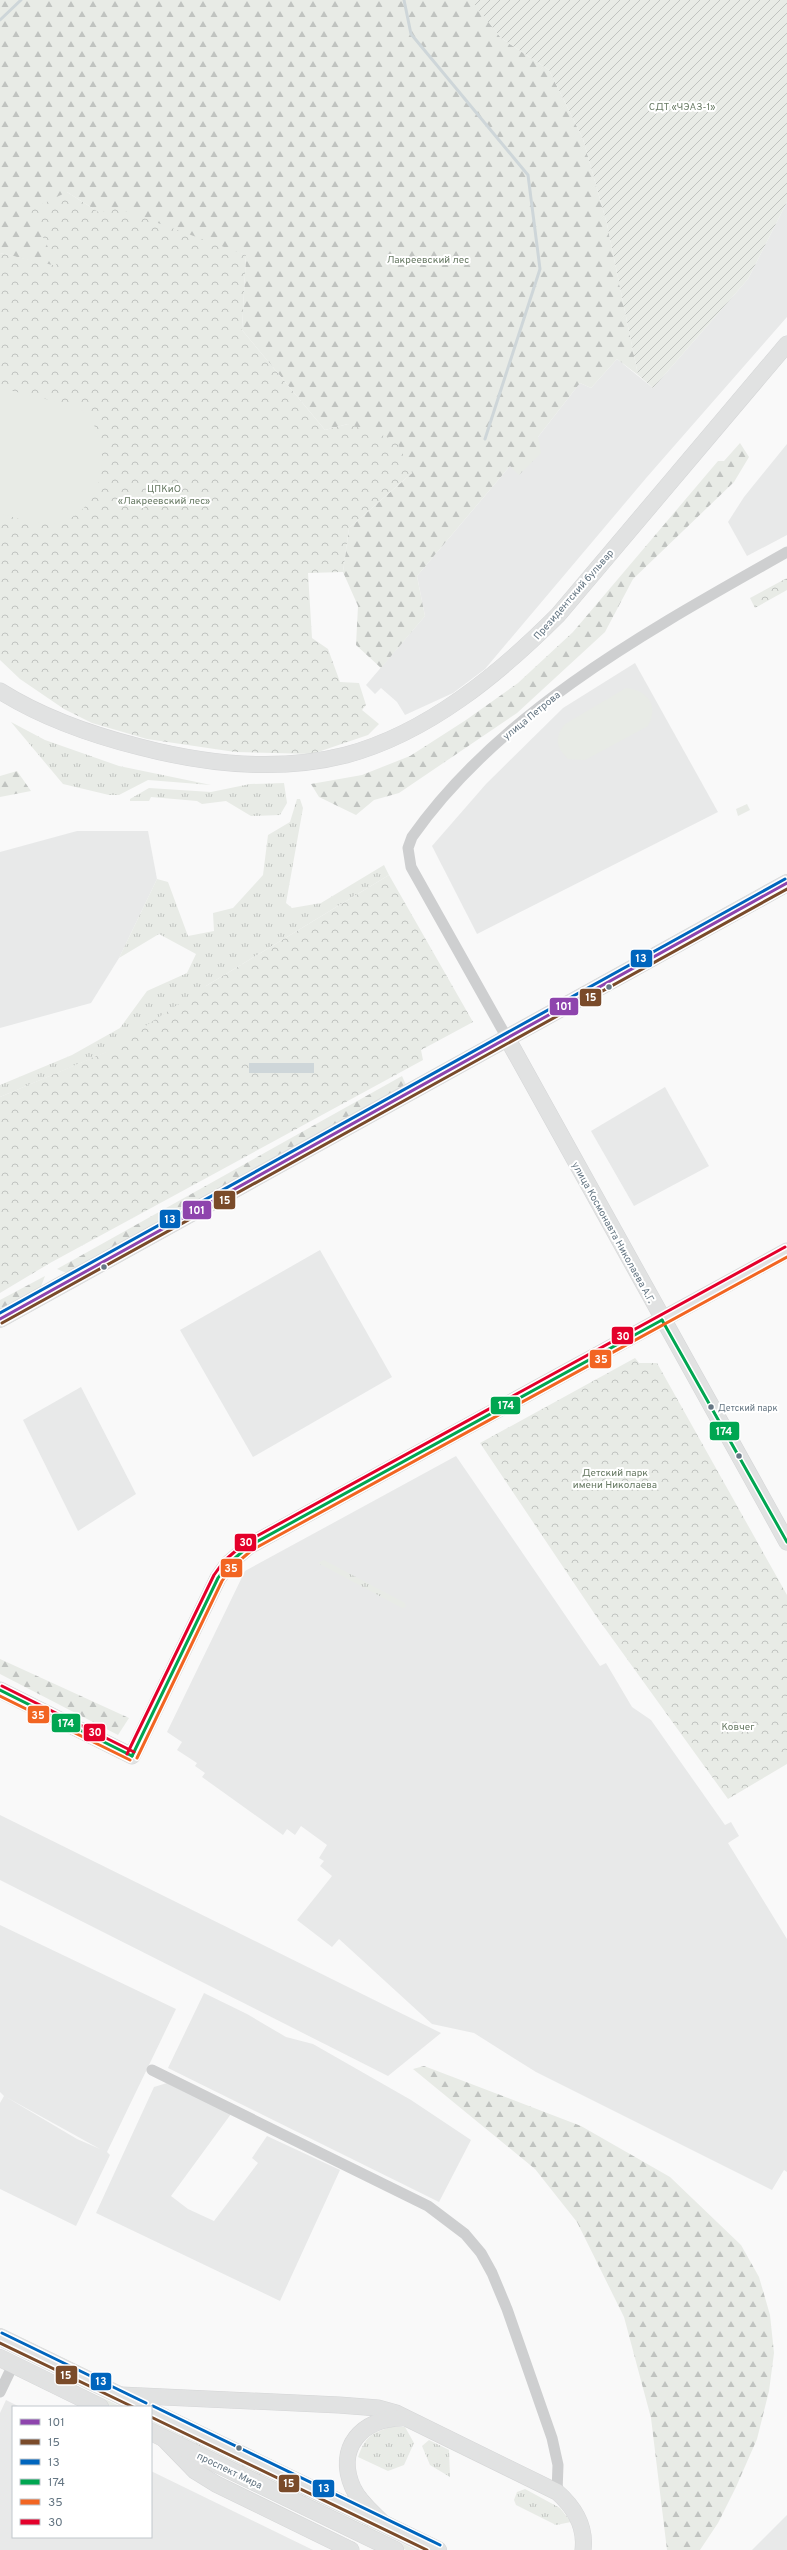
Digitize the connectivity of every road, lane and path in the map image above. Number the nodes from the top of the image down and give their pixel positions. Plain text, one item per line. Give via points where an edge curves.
1 (787, 344) edge
2 (787, 358) edge
3 (787, 552) edge
4 (0, 691) edge
5 (0, 702) edge
6 (787, 884) edge
7 (787, 894) edge
8 (462, 956) joint
9 (510, 1042) junction
10 (787, 1251) edge
11 (0, 1319) edge
12 (662, 1320) junction
13 (0, 1329) edge
14 (787, 1542) edge
15 (0, 1690) edge
16 (152, 2070) dead end
17 (0, 2337) edge
18 (40, 2357) junction
19 (6, 2362) edge
20 (32, 2374) junction
21 (0, 2392) edge
22 (119, 2395) junction
23 (98, 2406) edge
24 (142, 2406) edge
25 (152, 2410) edge
26 (410, 2418) junction
27 (157, 2434) edge
28 (557, 2492) junction
29 (386, 2525) junction
30 (351, 2550) edge
31 (395, 2550) edge
32 (438, 2550) edge
33 (583, 2550) edge

1 - 4 street, Президентский бульвар via 558,615 534,639 469,694 405,731 346,755 263,764 201,760 127,744 65,723
2 - 5 street, Президентский бульвар via 563,621 526,659 460,711 387,750 350,763 304,770 246,774 220,772 125,754 84,741 49,727
3 - 8 street, улица Петрова via 584,673 544,702 457,781 426,817 412,837 408,856 411,867
6 - 9 main road
7 - 9 main road
8 - 9 street, улица Космонавта Николаева А.Г.
9 - 11 main road
9 - 12 street, улица Космонавта Николаева А.Г.
9 - 13 main road
10 - 12 street
12 - 14 street, улица Космонавта Николаева А.Г.
12 - 15 street via 235,1556 218,1578 132,1756
16 - 28 street via 428,2206 464,2234 481,2253 507,2309 552,2438 558,2465
17 - 18 main road
18 - 20 main road
18 - 22 main road
19 - 20 main road
19 - 21 street
20 - 23 main road
22 - 24 main road
22 - 26 street via 378,2408
25 - 29 main road, проспект Мира
26 - 28 street
26 - 29 street via 381,2420 370,2424 361,2431 349,2452 349,2476 354,2489
27 - 30 street via 195,2471 216,2484
27 - 31 main road, проспект Мира
28 - 33 street via 577,2514 582,2528
29 - 32 main road, проспект Мира

